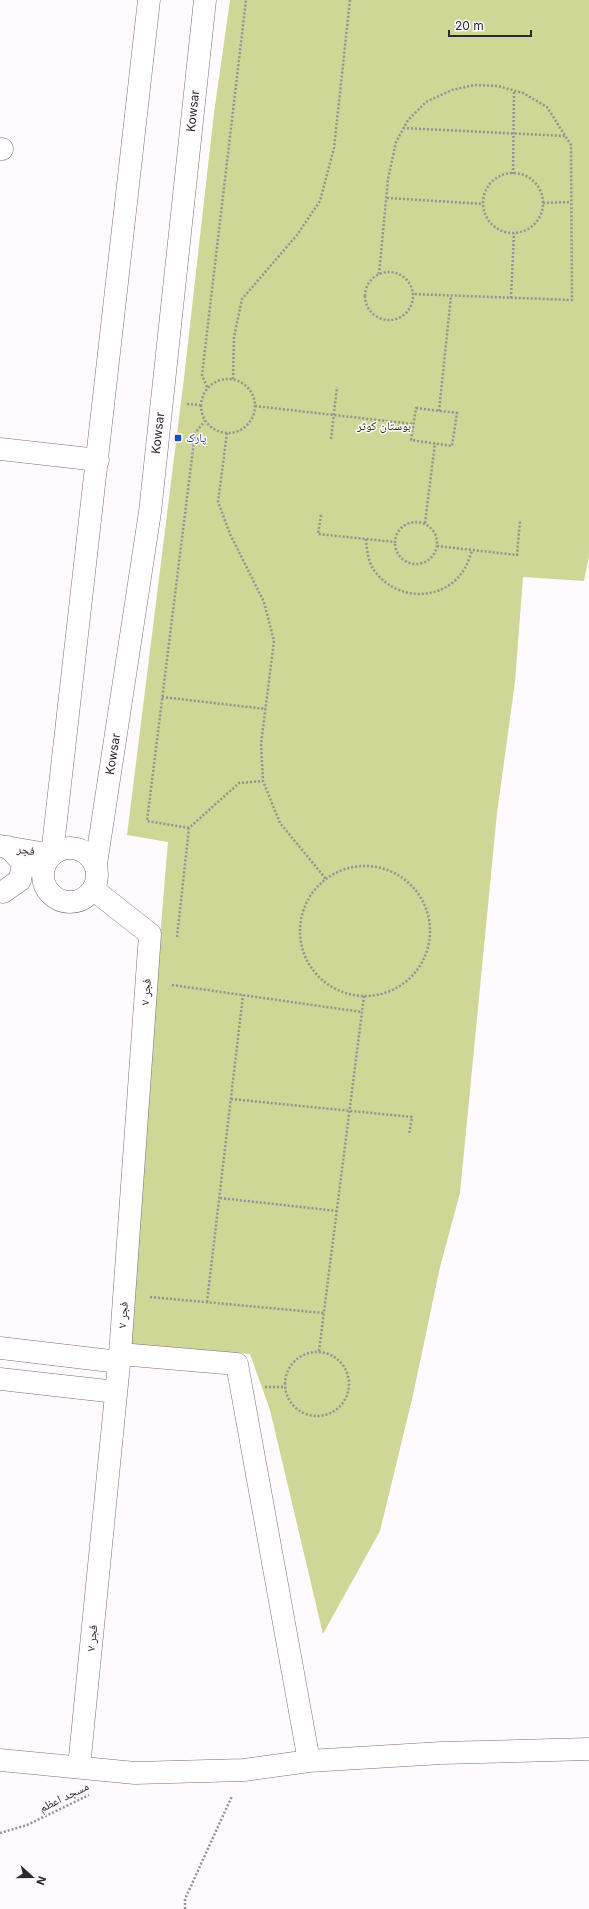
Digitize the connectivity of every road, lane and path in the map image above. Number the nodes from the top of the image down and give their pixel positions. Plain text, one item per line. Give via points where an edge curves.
1 (150, 0) edge
2 (205, 0) edge
3 (246, 0) edge
4 (350, 0) edge
5 (514, 91) junction
6 (403, 128) junction
7 (514, 134) junction
8 (566, 136) junction
9 (513, 174) junction
10 (387, 198) junction
11 (571, 202) junction
12 (543, 203) junction
13 (483, 204) junction
14 (514, 233) junction
15 (379, 274) junction
16 (412, 294) junction
17 (451, 296) junction
18 (511, 298) junction
19 (233, 379) junction
20 (207, 387) junction
21 (337, 387) dead end
22 (181, 404) dead end
23 (200, 405) junction
24 (255, 406) junction
25 (439, 411) junction
26 (334, 415) junction
27 (205, 421) junction
28 (413, 424) junction
29 (227, 433) junction
30 (331, 440) dead end
31 (435, 443) junction
32 (0, 449) edge
33 (98, 460) junction
34 (321, 515) dead end
35 (520, 521) dead end
36 (425, 523) junction
37 (366, 539) junction
38 (395, 542) junction
39 (437, 546) junction
40 (472, 551) junction
41 (162, 697) junction
42 (266, 709) junction
43 (262, 781) junction
44 (189, 828) junction
45 (4, 846) edge
46 (52, 855) junction
47 (96, 864) junction
48 (326, 879) junction
49 (94, 890) junction
50 (48, 891) junction
51 (1, 892) edge
52 (177, 938) dead end
53 (172, 977) dead end
54 (172, 985) junction
55 (171, 993) dead end
56 (243, 995) junction
57 (364, 996) junction
58 (362, 1012) junction
59 (231, 1099) junction
60 (350, 1110) junction
61 (409, 1135) dead end
62 (220, 1198) junction
63 (337, 1211) junction
64 (146, 1297) dead end
65 (207, 1302) junction
66 (324, 1313) junction
67 (0, 1348) edge
68 (319, 1351) junction
69 (120, 1358) junction
70 (0, 1379) edge
71 (116, 1392) junction
72 (589, 1748) edge
73 (0, 1760) edge
74 (309, 1761) junction
75 (79, 1767) junction
76 (244, 1770) junction
77 (92, 1794) dead end
78 (0, 1834) edge
79 (185, 1909) edge

1 - 33 street
2 - 47 street, Kowsar via 150,512
3 - 20 path via 202,375
4 - 19 path via 334,148 320,201 297,235 242,299 234,337
5 - 6 path via 498,86 474,85 452,90 426,102
5 - 7 path
5 - 8 path via 523,93 547,108
6 - 7 path
6 - 10 path via 396,142 388,179
7 - 8 path
7 - 9 path
8 - 11 path via 571,145
9 - 12 path via 528,177 536,184
9 - 13 path via 498,178 490,184
10 - 13 path
10 - 15 path
11 - 12 path
11 - 18 path via 572,300
12 - 14 path via 538,221 531,228
13 - 14 path via 489,221 496,228
14 - 18 path
15 - 16 path via 394,272 401,275 411,286
15 - 16 path via 368,283 365,299 372,314 387,320 396,319 408,309
16 - 17 path
17 - 18 path
17 - 25 path
19 - 20 path via 223,378
19 - 24 path via 249,388
20 - 23 path
21 - 26 path
22 - 23 path
23 - 27 path
24 - 26 path
24 - 29 path via 254,415 249,422 239,430
25 - 28 path via 416,408
25 - 31 path via 457,413 452,446
26 - 28 path
26 - 30 path
27 - 29 path via 218,432
27 - 41 path via 195,433
28 - 31 path via 411,440
29 - 42 path via 218,502 230,534 264,602 274,641
31 - 36 path
32 - 33 street
33 - 46 street
34 - 37 path via 318,534
35 - 40 path via 517,555
36 - 38 path via 405,525 400,529
36 - 39 path via 435,533
37 - 38 path
37 - 40 path via 368,557 376,573 388,585 404,593 422,595 439,591 455,581 466,568
38 - 39 path via 399,556 410,564 424,562 435,553
39 - 40 path
41 - 42 path
41 - 44 path via 147,822
42 - 43 path via 261,744
43 - 44 path via 239,783
43 - 48 path via 280,823
44 - 52 path
45 - 46 street, فجر
45 - 51 street via 23,863 20,880
46 - 47 street via 61,849 76,849 90,856
46 - 50 street via 47,861 43,876
47 - 49 street
48 - 57 path via 311,894 302,914 300,935 304,956 316,974 332,988
48 - 57 path via 345,869 367,866 388,870 406,880 416,891 429,916 430,938 424,959 412,976 394,989 374,996
49 - 50 street via 80,901 71,903 54,898
49 - 69 street, فجر ۷ via 150,934
50 - 51 street
53 - 54 path
54 - 55 path
54 - 56 path
56 - 58 path
56 - 59 path
57 - 58 path
58 - 60 path
59 - 60 path
59 - 62 path
60 - 61 path via 412,1117
60 - 63 path
62 - 63 path
62 - 65 path
63 - 66 path
64 - 65 path
65 - 66 path
66 - 68 path
67 - 69 street
68 - 68 path via 330,1354 345,1366 350,1386 342,1405 334,1412 314,1416 294,1407 288,1397 285,1381 298,1357 308,1352
69 - 71 street, فجر ۷
69 - 74 street via 237,1364
70 - 71 street
71 - 75 street, فجر ۷
72 - 74 street
73 - 75 street
74 - 76 street
75 - 76 street via 135,1773
76 - 79 path via 185,1899
77 - 78 path, مسجد اعظم via 27,1825

